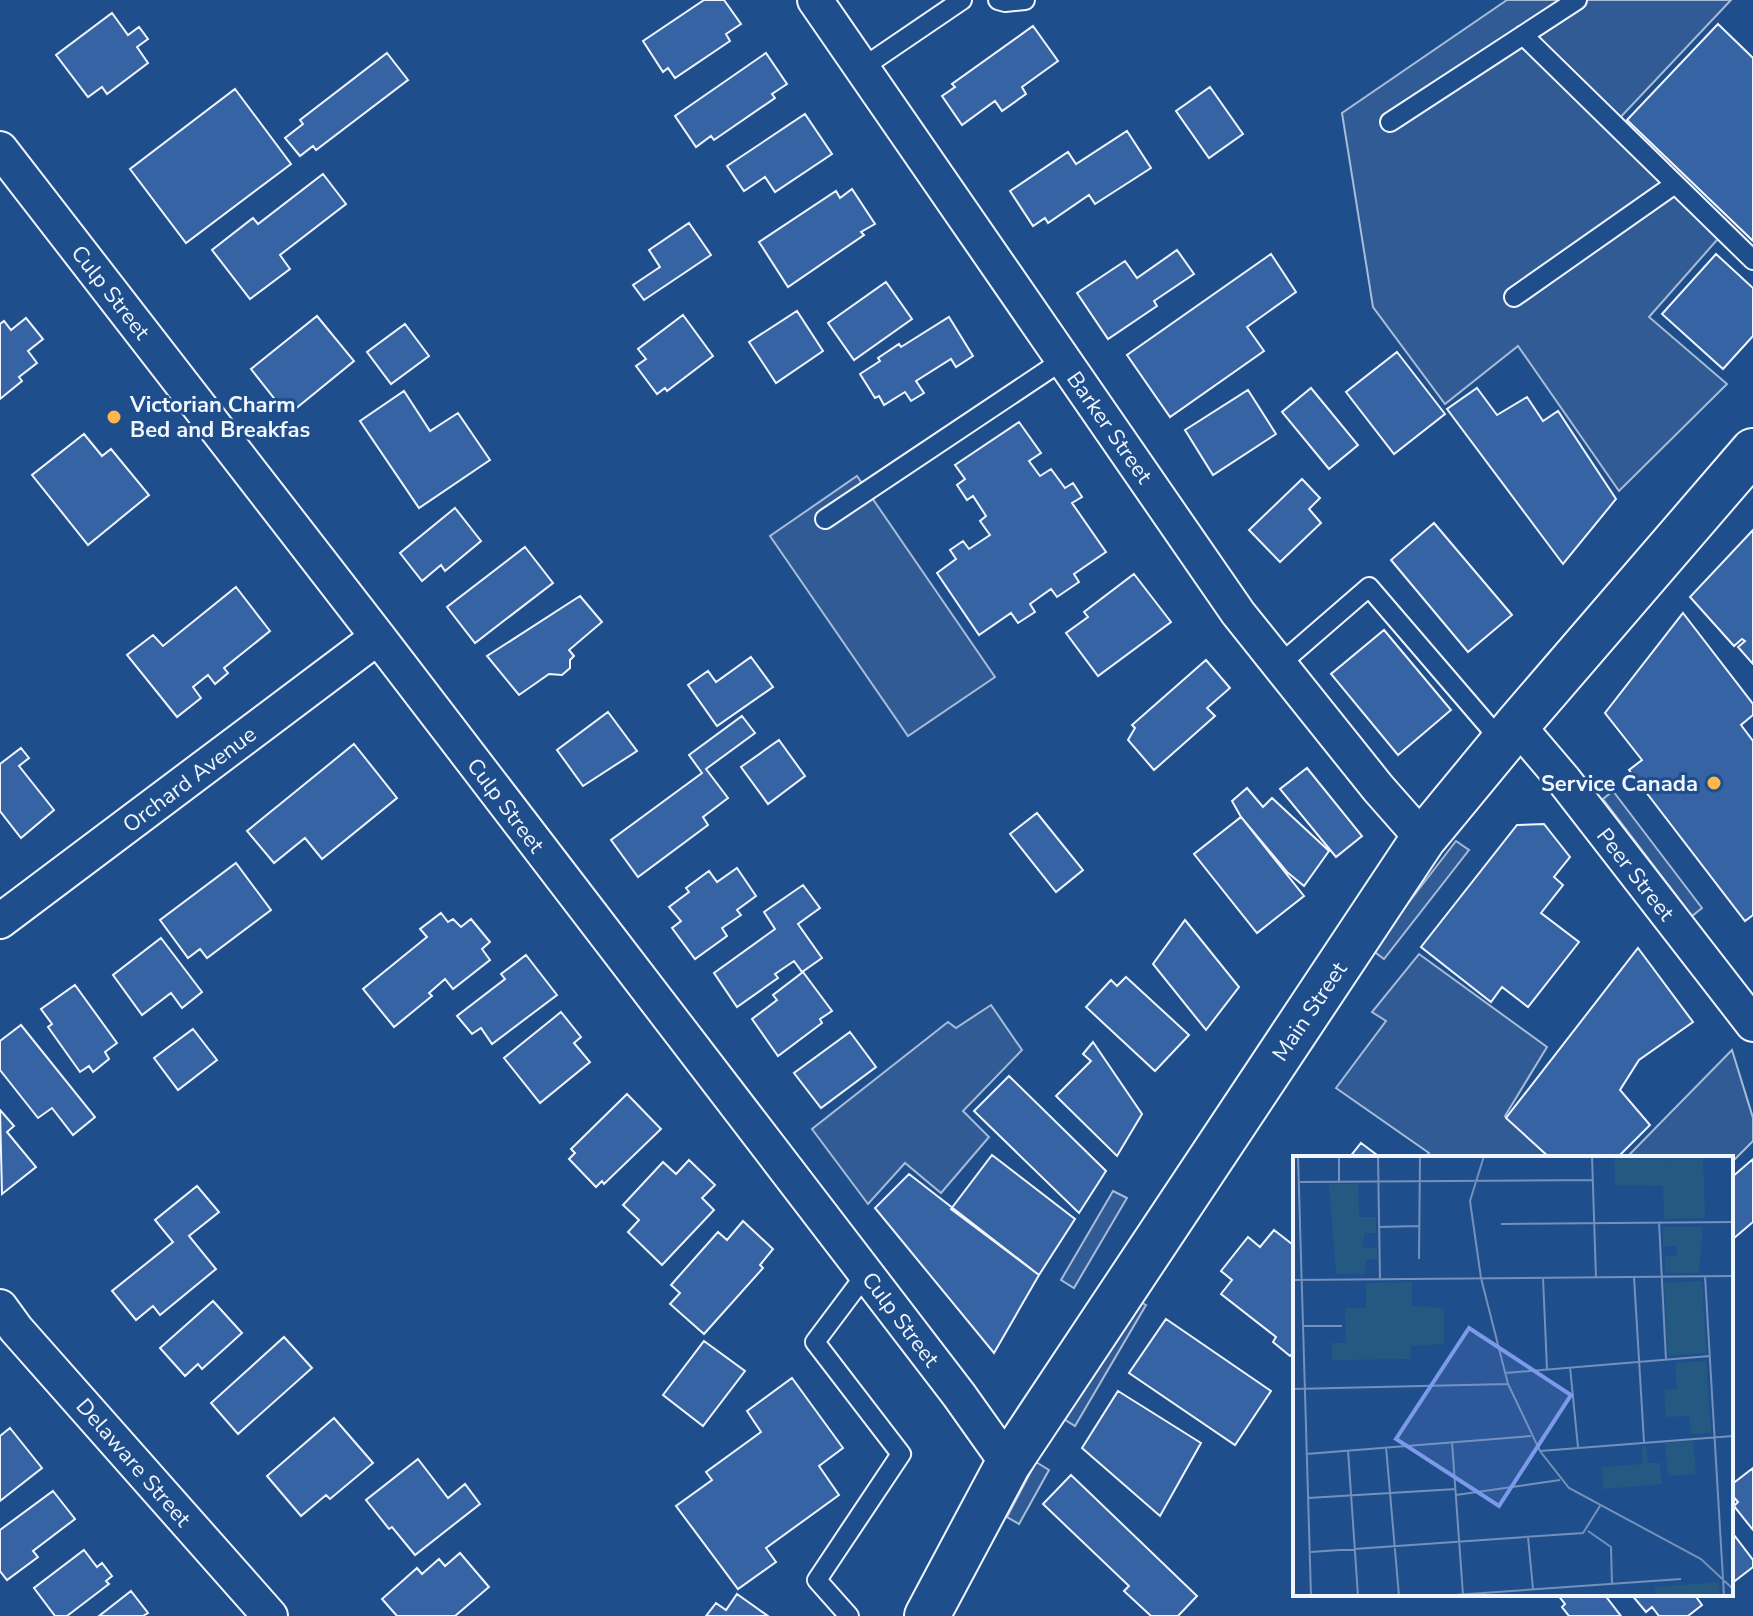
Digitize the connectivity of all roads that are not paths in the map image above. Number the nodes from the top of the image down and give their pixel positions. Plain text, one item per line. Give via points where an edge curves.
1 (815, 0) edge
2 (962, 0) edge
3 (998, 0) edge
4 (1025, 0) edge
5 (1577, 0) edge
6 (1523, 35) junction
7 (862, 68) junction
8 (1390, 122) dead end
9 (0, 149) edge
10 (1675, 184) junction
11 (1753, 260) edge
12 (1514, 297) dead end
13 (1063, 360) junction
14 (1753, 451) edge
15 (825, 519) dead end
16 (378, 637) junction
17 (1279, 665) junction
18 (1510, 734) junction
19 (1423, 839) junction
20 (0, 921) edge
21 (1753, 1024) edge
22 (866, 1274) junction
23 (0, 1307) edge
24 (1008, 1464) junction
25 (270, 1616) edge
26 (849, 1616) edge
27 (927, 1616) edge

1 - 7 street, Barker Street
2 - 7 lane
3 - 4 lane
5 - 6 lane
6 - 8 lane
6 - 10 lane
7 - 13 street, Barker Street
9 - 16 street, Culp Street
10 - 11 lane
10 - 12 lane
13 - 15 lane
13 - 17 street, Barker Street
14 - 18 street, Main Street
16 - 20 street, Orchard Avenue
16 - 22 street, Culp Street
17 - 18 lane via 1369,587
17 - 19 street, Barker Street
18 - 19 street, Main Street
18 - 21 street, Peer Street via 1573,791
19 - 24 street, Main Street
22 - 24 street, Culp Street
22 - 26 lane via 815,1342 901,1454 817,1580
23 - 25 street, Delaware Street
24 - 27 street, Main Street

